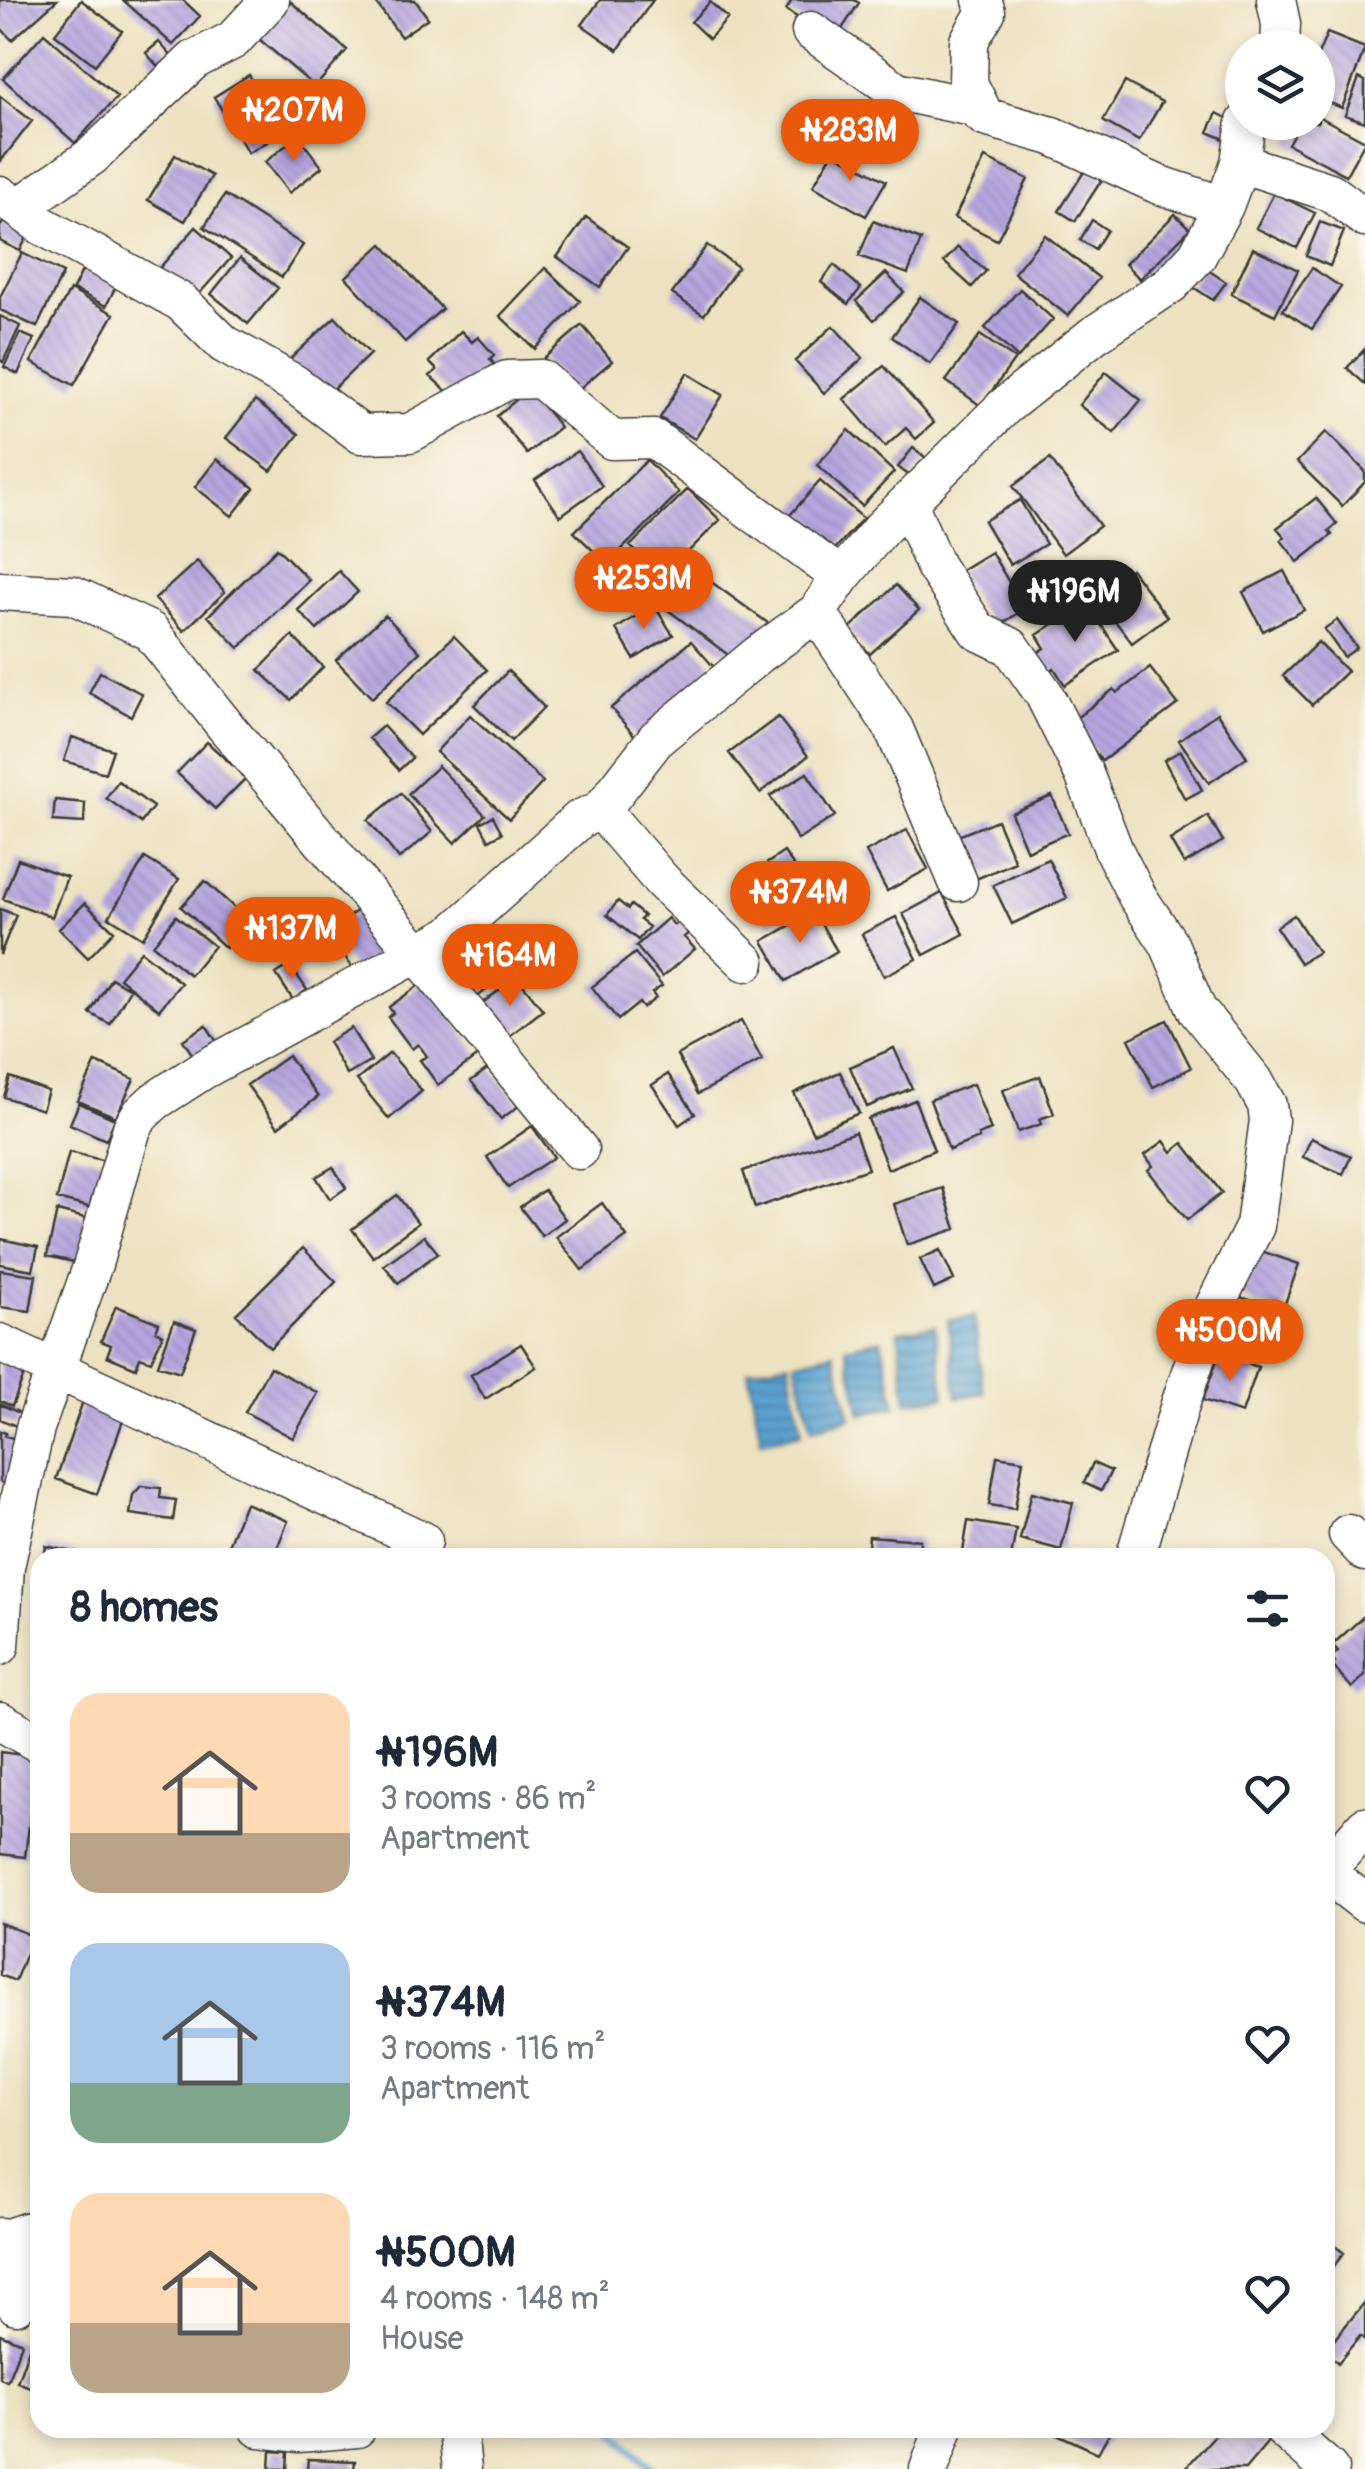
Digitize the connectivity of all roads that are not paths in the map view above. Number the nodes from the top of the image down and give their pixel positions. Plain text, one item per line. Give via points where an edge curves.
1 (270, 0) edge
2 (982, 0) edge
3 (1276, 0) edge
4 (811, 30) dead end
5 (1281, 30) edge
6 (985, 117) junction
7 (1243, 140) edge
8 (1240, 163) junction
9 (9, 201) edge
10 (1224, 206) junction
11 (1365, 218) edge
12 (908, 503) junction
13 (842, 577) junction
14 (0, 591) edge
15 (817, 612) junction
16 (601, 810) junction
17 (958, 882) dead end
18 (418, 954) junction
19 (746, 962) dead end
20 (580, 1150) dead end
21 (0, 1342) edge
22 (56, 1370) junction
23 (423, 1541) dead end
24 (1138, 1548) edge
25 (0, 1646) edge
26 (0, 1720) edge
27 (30, 1738) edge
28 (1365, 1826) edge
29 (1335, 1860) edge
30 (1335, 1880) edge
31 (1365, 1903) edge
32 (30, 2231) edge
33 (2, 2238) edge
34 (19, 2306) edge
35 (459, 2438) edge
36 (1294, 2438) edge
37 (462, 2469) edge
38 (1330, 2469) edge

1 - 9 street via 233,40 194,60 92,156
2 - 6 street via 986,12 969,41 968,83
3 - 5 street
4 - 6 street via 897,91 972,107
6 - 10 street via 1052,136
7 - 8 street
8 - 10 street
8 - 11 street via 1330,192
9 - 13 street via 181,302 224,344 293,383 361,434 410,433 507,380 540,379 612,440 654,439
10 - 12 street via 1198,256 1171,284 1005,406
12 - 13 street
12 - 24 street via 935,566 978,631 1012,647 1044,694 1114,851 1169,944 1197,1010 1267,1105 1256,1226 1210,1315
13 - 15 street
14 - 18 street via 73,595 150,631
15 - 16 street via 658,738
15 - 17 street via 894,729
16 - 18 street via 580,819 452,935
16 - 19 street
18 - 20 street
18 - 22 street via 203,1070 140,1115
21 - 22 street
22 - 23 street
22 - 25 street via 35,1428 5,1567
26 - 27 street
28 - 29 street
30 - 31 street
32 - 33 street
33 - 34 street
35 - 37 street
36 - 38 street

